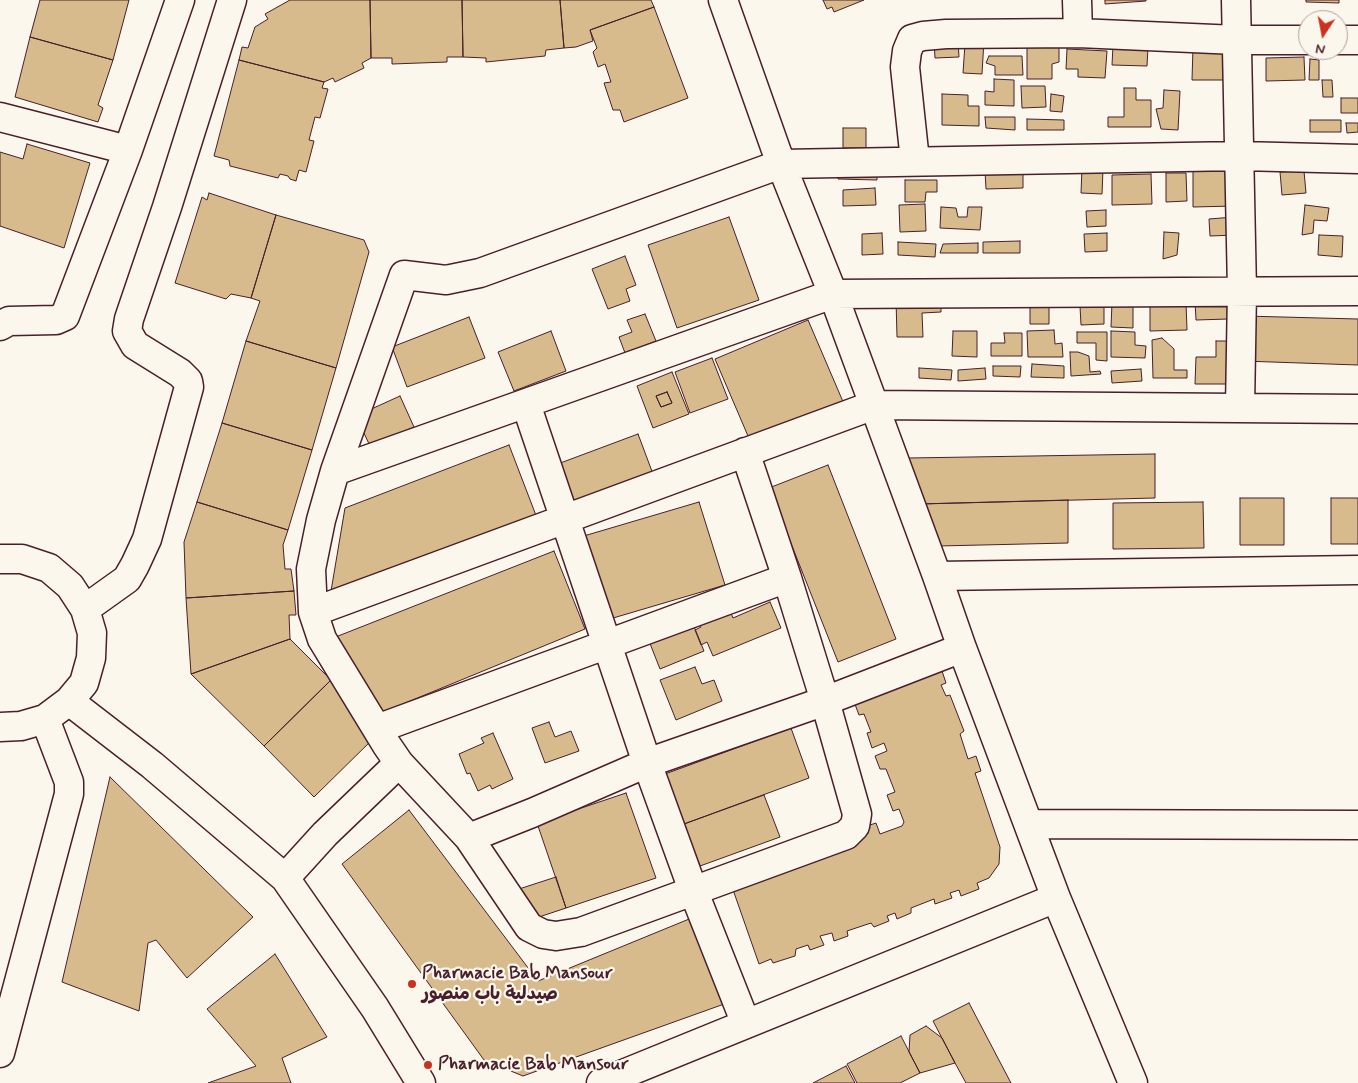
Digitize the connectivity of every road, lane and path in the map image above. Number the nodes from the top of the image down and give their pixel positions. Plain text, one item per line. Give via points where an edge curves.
1 (180, 0) edge
2 (232, 0) edge
3 (723, 0) edge
4 (1077, 0) edge
5 (1236, 0) edge
6 (1078, 33) junction
7 (1237, 40) junction
8 (1298, 40) edge
9 (0, 118) edge
10 (128, 150) junction
11 (1240, 156) junction
12 (1358, 159) edge
13 (915, 161) junction
14 (781, 164) junction
15 (1358, 291) edge
16 (1242, 292) junction
17 (833, 294) junction
18 (0, 326) edge
19 (526, 404) junction
20 (874, 405) junction
21 (1240, 408) junction
22 (1358, 409) edge
23 (745, 452) junction
24 (335, 471) junction
25 (565, 519) junction
26 (0, 559) edge
27 (1358, 570) edge
28 (937, 576) junction
29 (787, 578) junction
30 (85, 609) junction
31 (312, 612) junction
32 (608, 644) junction
33 (962, 648) junction
34 (69, 701) junction
35 (825, 701) junction
36 (45, 719) junction
37 (0, 727) edge
38 (377, 729) junction
39 (399, 763) junction
40 (647, 763) junction
41 (1029, 824) junction
42 (1358, 825) edge
43 (469, 838) junction
44 (285, 878) junction
45 (693, 890) junction
46 (1056, 898) junction
47 (746, 1024) junction
48 (0, 1053) edge
49 (421, 1083) edge
50 (601, 1083) edge
51 (1133, 1083) edge

1 - 10 street
2 - 30 street via 127,331 135,345 180,373 189,387 147,539 135,565 127,578
3 - 14 street
4 - 6 street
5 - 7 street
6 - 7 street
6 - 13 street via 946,34 912,39 905,67
7 - 8 street
7 - 11 street
9 - 10 street
10 - 18 street via 65,316 56,320 9,321
11 - 12 street
11 - 13 street
11 - 16 street
13 - 14 street
14 - 17 street
14 - 24 street via 480,273 446,280 404,275
15 - 16 street
16 - 17 street
16 - 21 street
17 - 19 street
17 - 20 street
19 - 24 street
19 - 25 street
20 - 21 street
20 - 23 street
20 - 28 street
21 - 22 street
23 - 25 street
23 - 29 street
24 - 31 street via 311,569
25 - 31 street
25 - 32 street
26 - 30 street via 22,559 48,568 70,586
27 - 28 street
28 - 33 street
29 - 32 street
29 - 35 street
30 - 34 street via 92,633 91,658 84,683
31 - 38 street via 322,639
32 - 38 street
32 - 40 street
33 - 35 street
33 - 41 street
34 - 36 street
34 - 44 street via 152,765
35 - 40 street
35 - 45 street via 857,814 855,826 846,835
36 - 37 street via 21,726
36 - 48 street via 69,782 69,794
38 - 39 street
39 - 43 street
39 - 44 street via 325,834
40 - 43 street
40 - 45 street
41 - 42 street
41 - 46 street
43 - 45 street via 530,927 543,934 556,936 581,932
44 - 49 street via 375,1008
45 - 47 street
46 - 47 street
46 - 51 street
47 - 50 street

